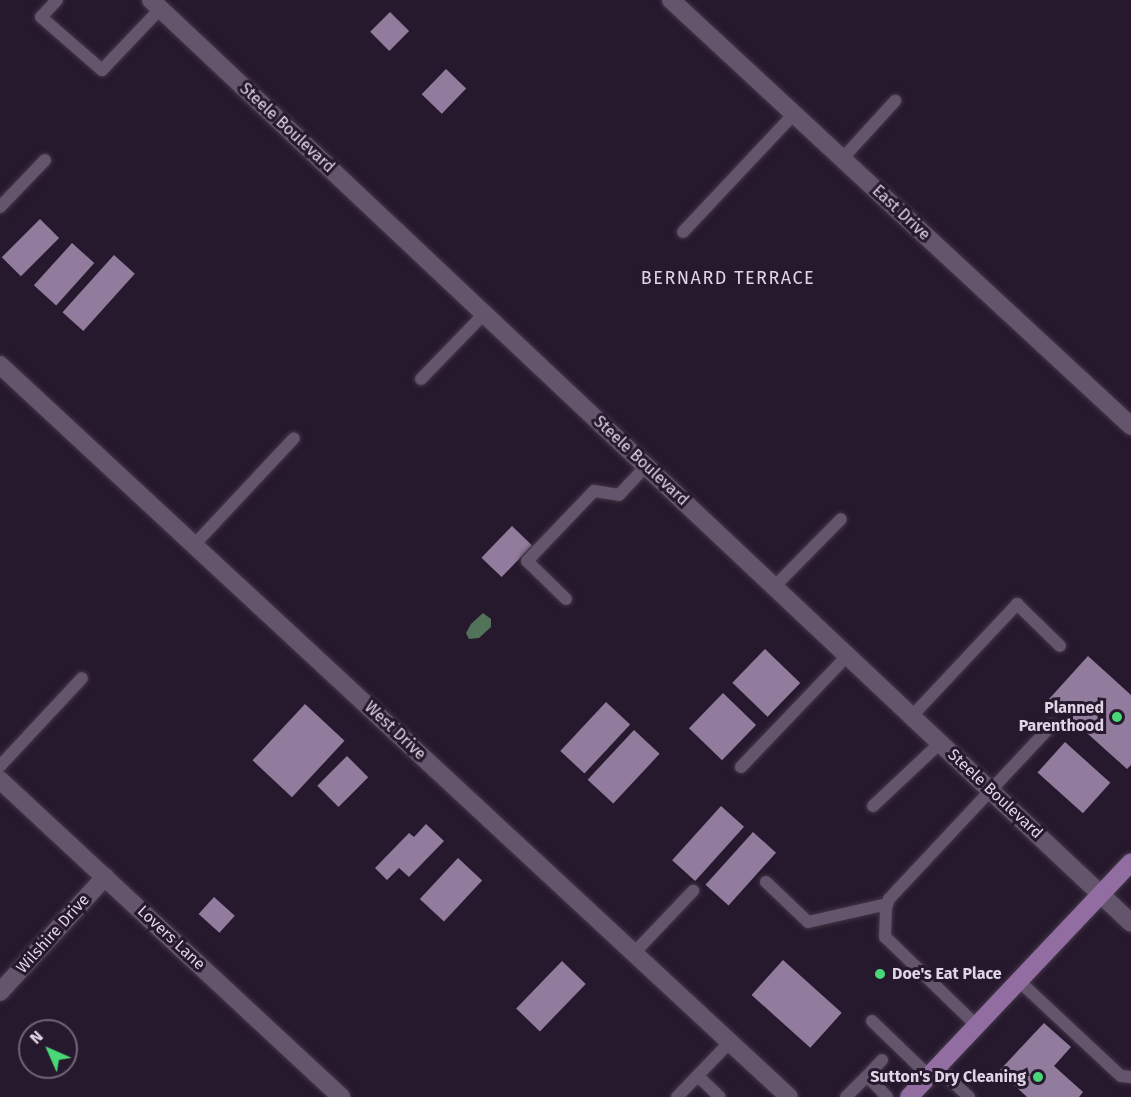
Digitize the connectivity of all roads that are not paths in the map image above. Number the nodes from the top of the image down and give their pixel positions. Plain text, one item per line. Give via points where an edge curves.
1 (57, 0) edge
2 (671, 0) edge
3 (156, 4) edge
4 (895, 101) dead end
5 (794, 114) junction
6 (842, 159) junction
7 (45, 160) dead end
8 (0, 207) edge
9 (683, 232) dead end
10 (484, 314) junction
11 (0, 365) edge
12 (421, 379) dead end
13 (1129, 420) edge
14 (294, 438) dead end
15 (646, 466) junction
16 (841, 519) dead end
17 (194, 545) junction
18 (774, 587) junction
19 (566, 599) dead end
20 (1060, 646) dead end
21 (847, 656) junction
22 (82, 678) dead end
23 (912, 716) junction
24 (1053, 725) dead end
25 (940, 743) junction
26 (0, 766) edge
27 (741, 768) dead end
28 (0, 780) edge
29 (992, 791) junction
30 (873, 806) dead end
31 (1131, 862) edge
32 (105, 877) junction
33 (766, 882) dead end
34 (693, 891) dead end
35 (1101, 894) junction
36 (887, 904) junction
37 (1131, 923) edge
38 (634, 953) junction
39 (1019, 981) junction
40 (0, 992) edge
41 (872, 1021) dead end
42 (977, 1026) junction
43 (730, 1042) junction
44 (882, 1060) dead end
45 (933, 1072) junction
46 (698, 1076) junction
47 (867, 1077) junction
48 (1131, 1077) edge
49 (341, 1097) edge
50 (677, 1097) edge
51 (720, 1097) edge
52 (789, 1097) edge
53 (846, 1097) edge
54 (887, 1097) edge
55 (909, 1097) edge
56 (969, 1097) edge

1 - 3 lane via 41,17 102,70
2 - 5 street, East Drive
3 - 10 street, Steele Boulevard
4 - 6 lane
5 - 6 street, East Drive
5 - 9 lane
6 - 13 street, East Drive
7 - 8 lane
10 - 12 lane
10 - 15 street, Steele Boulevard
11 - 17 street, West Drive
14 - 17 lane
15 - 18 street, Steele Boulevard
15 - 19 lane via 619,495 594,491 527,561
16 - 18 lane
17 - 38 street, West Drive
18 - 21 street, Steele Boulevard
20 - 23 lane via 1017,604
21 - 23 street, Steele Boulevard
21 - 27 lane
22 - 26 lane
23 - 25 street, Steele Boulevard
24 - 29 lane
25 - 29 street, Steele Boulevard
25 - 30 lane
28 - 32 street, Lovers Lane
29 - 35 street, Steele Boulevard
29 - 36 lane
31 - 35 main road
32 - 40 street, Wilshire Drive
32 - 49 street, Lovers Lane
33 - 36 lane via 808,922
34 - 38 lane
35 - 37 street, Steele Boulevard
35 - 39 main road
36 - 42 lane via 885,937
38 - 43 street, West Drive
39 - 42 main road
39 - 48 lane via 1121,1076
41 - 45 lane
42 - 45 main road
43 - 46 lane
43 - 52 street, West Drive
44 - 47 lane
45 - 55 main road
45 - 56 lane
46 - 50 lane
46 - 51 lane
47 - 53 lane
47 - 54 lane

